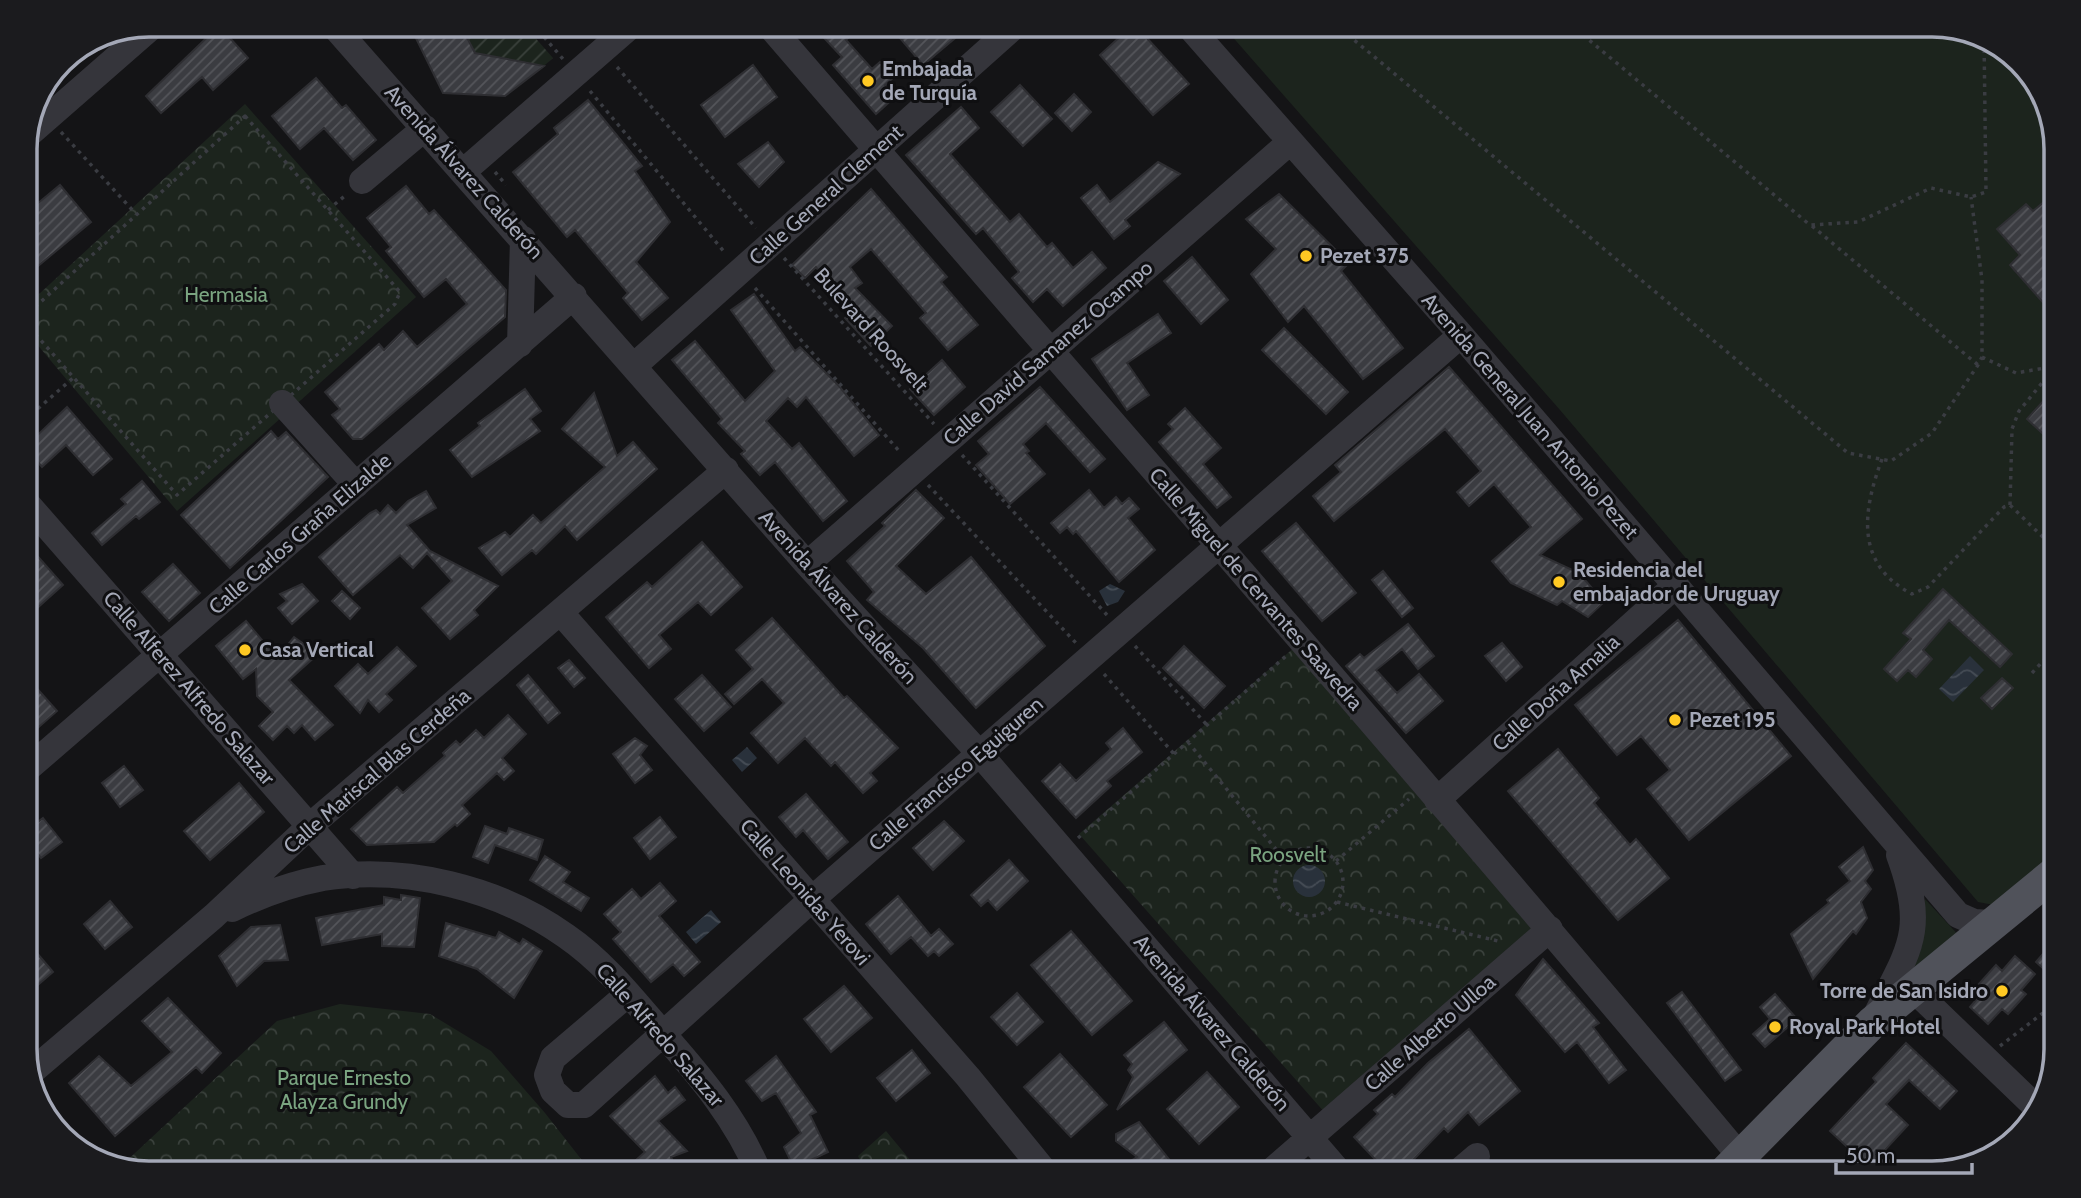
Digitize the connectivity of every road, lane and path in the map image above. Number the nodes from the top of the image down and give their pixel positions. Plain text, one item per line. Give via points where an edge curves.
1 (344, 37) edge
2 (544, 37) edge
3 (618, 37) edge
4 (779, 37) edge
5 (1002, 37) edge
6 (1198, 37) edge
7 (1351, 37) edge
8 (1586, 37) edge
9 (139, 38) edge
10 (1984, 50) edge
11 (609, 58) dead end
12 (567, 63) dead end
13 (582, 81) dead end
14 (40, 124) edge
15 (40, 127) edge
16 (425, 128) junction
17 (1290, 142) junction
18 (876, 150) junction
19 (464, 171) junction
20 (362, 181) dead end
21 (1971, 197) junction
22 (137, 214) junction
23 (1810, 225) junction
24 (762, 235) dead end
25 (523, 239) junction
26 (778, 252) dead end
27 (732, 261) dead end
28 (748, 280) dead end
29 (574, 296) junction
30 (37, 305) edge
31 (1461, 335) junction
32 (37, 336) edge
33 (520, 344) junction
34 (1049, 352) junction
35 (1982, 357) junction
36 (635, 365) junction
37 (1978, 365) junction
38 (2044, 368) edge
39 (74, 378) junction
40 (2044, 381) edge
41 (282, 403) junction
42 (37, 410) edge
43 (940, 430) dead end
44 (955, 446) dead end
45 (906, 459) dead end
46 (1882, 459) junction
47 (726, 470) junction
48 (920, 476) dead end
49 (356, 485) junction
50 (2010, 505) junction
51 (37, 515) edge
52 (2044, 539) edge
53 (1220, 544) junction
54 (807, 564) junction
55 (1676, 585) junction
56 (561, 613) junction
57 (1111, 620) dead end
58 (1128, 638) dead end
59 (1080, 647) dead end
60 (1296, 647) dead end
61 (160, 655) junction
62 (2044, 660) edge
63 (1097, 666) dead end
64 (2032, 673) dead end
65 (1206, 725) junction
66 (1188, 742) junction
67 (979, 753) junction
68 (1174, 754) junction
69 (37, 761) edge
70 (1431, 793) junction
71 (311, 825) junction
72 (1895, 844) junction
73 (1063, 850) junction
74 (1284, 859) junction
75 (1336, 861) junction
76 (353, 876) junction
77 (2044, 882) edge
78 (811, 900) junction
79 (1337, 902) junction
80 (215, 916) junction
81 (1992, 923) junction
82 (1550, 929) junction
83 (1514, 945) dead end
84 (1914, 990) junction
85 (628, 994) junction
86 (2044, 1012) edge
87 (1872, 1023) junction
88 (664, 1035) junction
89 (1984, 1057) junction
90 (38, 1066) edge
91 (2031, 1102) edge
92 (1309, 1137) junction
93 (1477, 1156) dead end
94 (752, 1161) edge
95 (1036, 1161) edge
96 (1283, 1161) edge
97 (1329, 1161) edge
98 (1471, 1161) edge
99 (1729, 1161) edge
100 (1736, 1161) edge

1 - 16 street, Avenida Álvarez Calderón
2 - 12 path
3 - 19 street
4 - 18 street, Calle Miguel de Cervantes Saavedra
5 - 18 street, Calle General Clement
6 - 17 street, Avenida General Juan Antonio Pezet
7 - 46 path via 1848,453
8 - 23 path
9 - 14 street
10 - 21 path via 1986,192
11 - 24 path
13 - 27 path
15 - 22 path
16 - 19 street, Avenida Álvarez Calderón
16 - 20 street
17 - 31 street, Avenida General Juan Antonio Pezet
17 - 34 street, Calle David Samanez Ocampo
18 - 34 street, Calle Miguel de Cervantes Saavedra
18 - 36 street, Calle General Clement
19 - 25 street, Avenida Álvarez Calderón
21 - 23 path via 1931,188 1858,222
21 - 35 path via 1982,280
22 - 30 path
22 - 41 path via 245,116 400,292 395,304
23 - 37 path
25 - 29 street, Avenida Álvarez Calderón
25 - 33 street
26 - 43 path, Bulevard Roosvelt
28 - 45 path
29 - 33 street, Calle Carlos Graña Elizalde
29 - 36 street, Avenida Álvarez Calderón
31 - 53 street, Calle Francisco Eguiguren
31 - 55 street, Avenida General Juan Antonio Pezet
32 - 39 path
33 - 49 street, Calle Carlos Graña Elizalde
34 - 53 street, Calle Miguel de Cervantes Saavedra
34 - 54 street, Calle David Samanez Ocampo
35 - 37 path
35 - 38 path via 2016,373
36 - 47 street, Avenida Álvarez Calderón
37 - 46 path via 1932,433 1891,461
39 - 41 path via 177,495
39 - 42 path
40 - 50 path via 2019,411 2012,429
41 - 49 street
44 - 57 path
46 - 50 path via 1865,520 1869,544 1896,586 1912,594 1928,587
47 - 54 street, Avenida Álvarez Calderón
47 - 56 street, Calle Mariscal Blas Cerdeña
48 - 59 path
49 - 61 street, Calle Carlos Graña Elizalde
50 - 52 path
51 - 61 street, Calle Alferez Alfredo Salazar
53 - 67 street, Calle Francisco Eguiguren
53 - 70 street, Calle Miguel de Cervantes Saavedra
54 - 67 street, Avenida Álvarez Calderón
55 - 70 street, Calle Doña Amalia
55 - 72 street, Avenida General Juan Antonio Pezet
56 - 71 street, Calle Mariscal Blas Cerdeña
56 - 78 street, Calle Leonidas Yerovi
58 - 65 path
60 - 65 path
61 - 69 street, Calle Carlos Graña Elizalde
61 - 71 street, Calle Alferez Alfredo Salazar
62 - 64 path
63 - 68 path
65 - 66 path
66 - 68 path
66 - 74 path
67 - 73 street, Avenida Álvarez Calderón
67 - 78 street, Calle Francisco Eguiguren
68 - 73 path
70 - 75 path
70 - 82 street, Calle Miguel de Cervantes Saavedra
71 - 76 street, Calle Alferez Alfredo Salazar
71 - 80 street, Calle Mariscal Blas Cerdeña
72 - 81 street, Avenida General Juan Antonio Pezet via 1958,915
72 - 87 street, Avenida General Juan Antonio Pezet via 1913,896 1914,923 1908,951
73 - 92 street, Avenida Álvarez Calderón
74 - 75 path via 1308,848
74 - 79 path via 1275,874 1275,886 1285,907 1295,914 1318,916
75 - 79 path via 1343,882
76 - 80 street, Calle Alfredo Salazar via 323,878 268,892
76 - 85 street, Calle Alfredo Salazar via 452,884 491,896 568,937
77 - 81 main road
78 - 88 street, Calle Francisco Eguiguren
78 - 95 street, Calle Leonidas Yerovi via 968,1077
79 - 83 path
80 - 90 street, Calle Mariscal Blas Cerdeña
81 - 84 main road
82 - 92 street, Calle Alberto Ulloa
82 - 99 street, Calle Miguel de Cervantes Saavedra
84 - 87 main road
84 - 89 street
85 - 88 street, Calle Alfredo Salazar
85 - 88 street, Calle Francisco Eguiguren via 553,1058 547,1074 553,1091 568,1105 584,1105
86 - 89 path
87 - 100 main road
88 - 94 street, Calle Alfredo Salazar via 726,1111
89 - 91 street
92 - 96 street, Calle Alberto Ulloa
92 - 97 street, Avenida Álvarez Calderón
93 - 98 street

